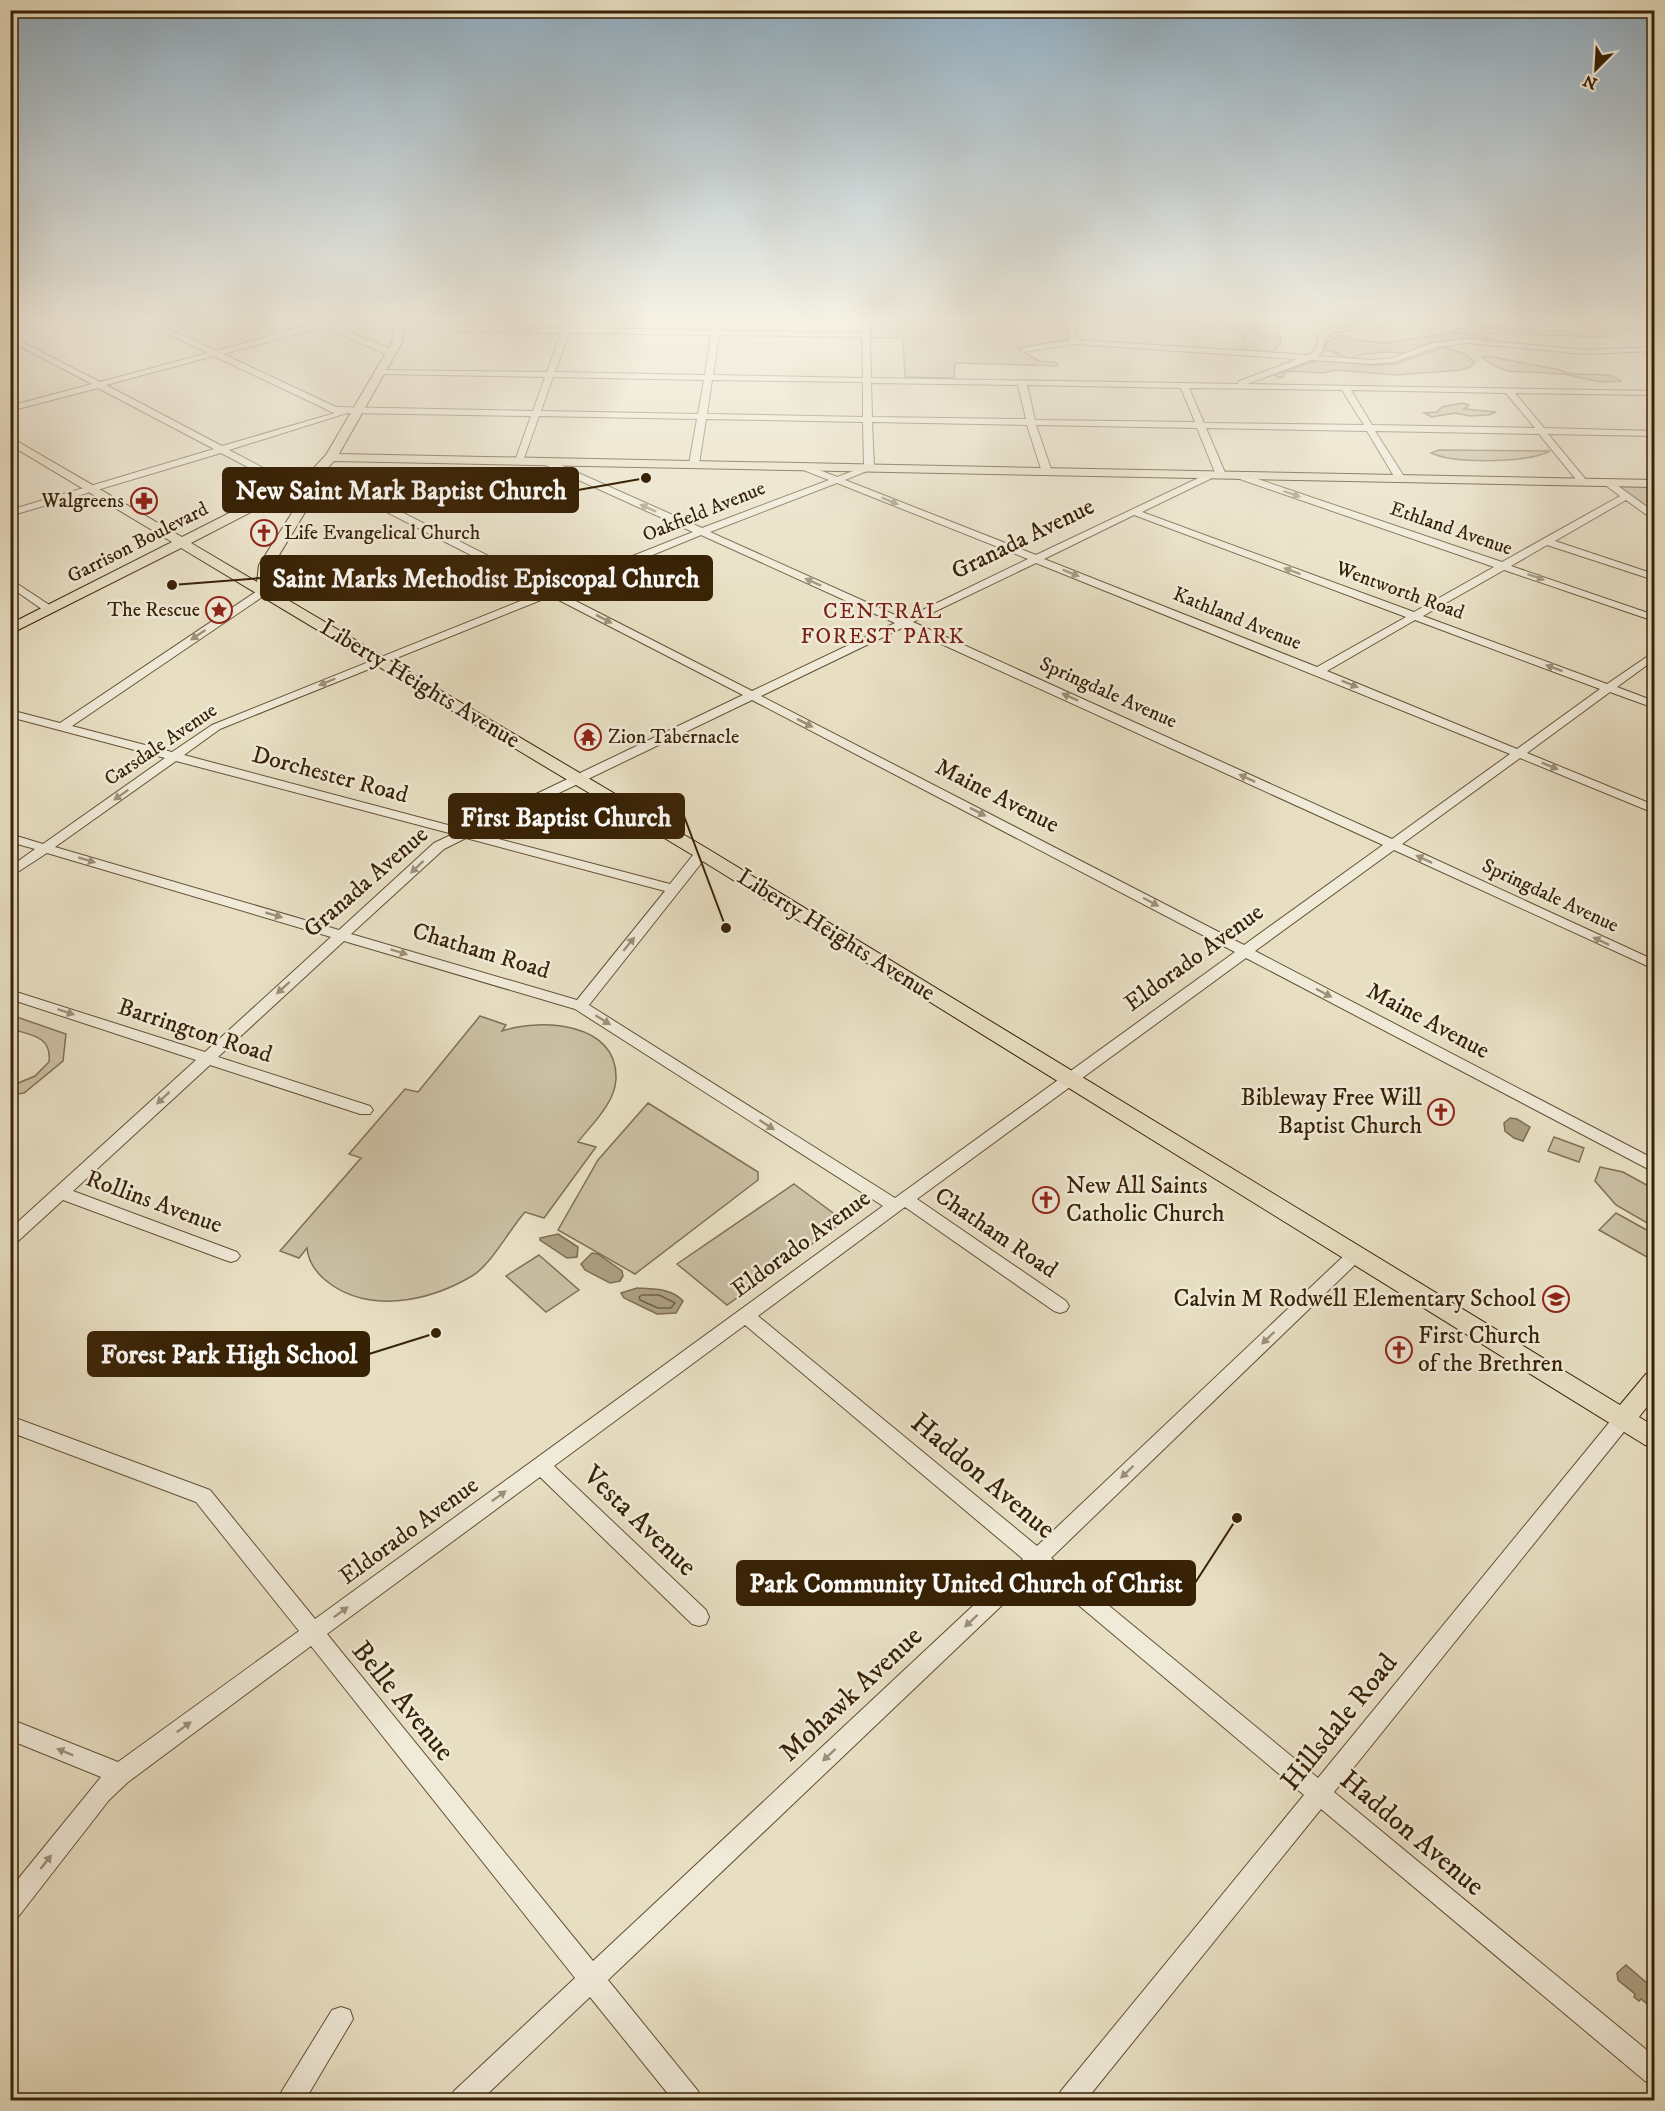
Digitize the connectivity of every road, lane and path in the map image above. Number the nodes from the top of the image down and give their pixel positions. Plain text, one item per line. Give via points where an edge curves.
1 (702, 417) edge
2 (160, 418) edge
3 (322, 418) edge
4 (354, 418) edge
5 (535, 418) edge
6 (730, 418) edge
7 (1030, 418) edge
8 (1197, 418) edge
9 (1363, 418) edge
10 (1531, 418) edge
11 (868, 420) junction
12 (1031, 423) junction
13 (1201, 426) junction
14 (1370, 429) junction
15 (1542, 431) junction
16 (1654, 433) edge
17 (11, 438) edge
18 (219, 449) junction
19 (331, 457) junction
20 (519, 460) junction
21 (544, 461) junction
22 (694, 464) junction
23 (804, 466) junction
24 (869, 468) junction
25 (1047, 472) junction
26 (314, 475) junction
27 (1216, 475) junction
28 (1237, 475) junction
29 (1400, 478) junction
30 (836, 479) junction
31 (1582, 482) junction
32 (1607, 482) junction
33 (1654, 483) edge
34 (291, 486) junction
35 (93, 488) junction
36 (1626, 496) junction
37 (1134, 512) junction
38 (10, 513) edge
39 (1654, 516) edge
40 (701, 532) junction
41 (1546, 541) junction
42 (181, 543) junction
43 (1036, 559) junction
44 (1503, 566) junction
45 (1654, 577) edge
46 (10, 582) edge
47 (264, 591) junction
48 (552, 592) junction
49 (50, 610) junction
50 (1416, 616) junction
51 (1654, 618) edge
52 (904, 623) junction
53 (10, 630) edge
54 (1654, 655) edge
55 (381, 661) junction
56 (1318, 671) junction
57 (1609, 688) junction
58 (753, 696) junction
59 (1654, 705) edge
60 (10, 713) edge
61 (62, 727) junction
62 (1519, 753) junction
63 (175, 756) junction
64 (579, 779) junction
65 (1654, 809) edge
66 (464, 834) junction
67 (10, 838) edge
68 (1393, 845) junction
69 (46, 848) junction
70 (702, 853) junction
71 (10, 873) edge
72 (673, 889) junction
73 (343, 935) junction
74 (1246, 952) junction
75 (1654, 965) edge
76 (10, 994) edge
77 (580, 1006) junction
78 (206, 1059) junction
79 (1070, 1078) junction
80 (365, 1110) dead end
81 (1654, 1167) edge
82 (61, 1193) junction
83 (900, 1203) junction
84 (10, 1239) edge
85 (1356, 1254) junction
86 (231, 1256) dead end
87 (1060, 1306) dead end
88 (746, 1316) junction
89 (1654, 1381) edge
90 (1624, 1418) junction
91 (10, 1424) edge
92 (1654, 1437) edge
93 (541, 1466) junction
94 (1038, 1558) junction
95 (699, 1617) dead end
96 (312, 1633) junction
97 (10, 1729) edge
98 (120, 1774) junction
99 (1320, 1793) junction
100 (10, 1909) edge
101 (593, 1979) junction
102 (342, 2019) dead end
103 (1654, 2072) edge
104 (291, 2100) edge
105 (463, 2100) edge
106 (689, 2100) edge
107 (1070, 2100) edge

1 - 22 street
2 - 18 street
3 - 18 street
4 - 19 main road, Garrison Boulevard
5 - 20 street
6 - 11 street
7 - 12 street
8 - 13 street
9 - 14 street
10 - 15 street
11 - 12 street
11 - 24 street
12 - 13 street
12 - 25 street
13 - 14 street
13 - 27 street
14 - 15 street
14 - 29 street
15 - 16 street
15 - 31 street
17 - 35 main road, Liberty Heights Avenue
18 - 34 street
18 - 35 street
19 - 20 main road
19 - 26 main road, Garrison Boulevard
20 - 21 main road
21 - 22 main road
40 -> 21 street, Springdale Avenue
22 - 23 main road
23 - 24 main road
23 - 30 street, Kathland Avenue
24 - 25 main road
24 - 30 street, Oakfield Avenue
25 - 27 main road
26 - 34 main road, Garrison Boulevard
26 - 47 main road via 315,486 264,569
26 - 48 street, Maine Avenue via 331,480
27 - 28 main road
27 - 37 street, Granada Avenue
28 - 29 main road
28 -> 44 street, Ethland Avenue
29 - 31 main road
30 - 40 street, Oakfield Avenue
30 -> 43 street, Kathland Avenue
31 - 32 main road
32 - 33 main road
32 - 36 street
34 - 42 main road, Garrison Boulevard
35 - 38 street
35 - 42 main road, Liberty Heights Avenue
36 - 39 street
36 - 41 street
37 - 43 street, Granada Avenue
50 -> 37 street, Wentworth Road
40 - 48 street, Oakfield Avenue
52 -> 40 street, Springdale Avenue
41 - 44 street
41 - 45 street
42 - 47 main road, Liberty Heights Avenue
42 - 49 main road, Garrison Boulevard
43 - 52 street, Granada Avenue
43 -> 56 street, Kathland Avenue
44 - 50 street
44 -> 51 street, Ethland Avenue
46 - 49 street
47 - 55 main road, Liberty Heights Avenue
47 -> 61 street
48 - 55 street, Oakfield Avenue
48 -> 58 street, Maine Avenue
49 - 53 main road, Garrison Boulevard
50 - 56 street
57 -> 50 street, Wentworth Road
52 - 58 street, Granada Avenue
68 -> 52 street, Springdale Avenue
54 - 57 street, Eldorado Avenue
55 -> 63 street, Carsdale Avenue via 216,727
55 - 64 main road, Liberty Heights Avenue
56 -> 62 street, Kathland Avenue
57 - 59 street, Wentworth Road
57 - 62 street, Eldorado Avenue
58 - 64 street, Granada Avenue
58 -> 74 street, Maine Avenue
60 - 61 street, Dorchester Road
61 - 63 street, Dorchester Road
62 -> 65 street, Kathland Avenue
62 - 68 street, Eldorado Avenue
63 - 66 street, Dorchester Road
63 -> 69 street, Carsdale Avenue
64 - 66 street, Granada Avenue
64 - 70 main road, Liberty Heights Avenue
66 - 72 street, Dorchester Road
66 -> 73 street, Granada Avenue via 439,846
67 - 69 street, Chatham Road
68 - 74 street, Eldorado Avenue
75 -> 68 street, Springdale Avenue
69 - 71 street, Carsdale Avenue
69 -> 73 street, Chatham Road
70 - 72 street
70 - 79 main road, Liberty Heights Avenue
77 -> 72 street
73 -> 77 street, Chatham Road
73 -> 78 street, Granada Avenue
74 - 79 street, Eldorado Avenue
74 -> 81 street, Maine Avenue
76 -> 78 street, Barrington Road
77 -> 83 street, Chatham Road
78 - 80 street, Barrington Road
78 -> 82 street, Granada Avenue
79 - 83 street, Eldorado Avenue
79 - 85 main road, Liberty Heights Avenue
82 - 84 street, Granada Avenue
82 - 86 street, Rollins Avenue
83 - 87 street, Chatham Road
83 - 88 street, Eldorado Avenue
85 - 90 main road, Liberty Heights Avenue
85 -> 94 street, Mohawk Avenue
88 - 93 street, Eldorado Avenue
88 - 94 street, Haddon Avenue
89 - 90 main road, Hillsdale Road
90 - 92 main road, Liberty Heights Avenue
90 - 99 street, Hillsdale Road
91 - 96 street, Belle Avenue via 202,1496
93 - 95 street, Vesta Avenue
96 -> 93 street, Eldorado Avenue
94 - 99 street, Haddon Avenue
94 -> 101 street, Mohawk Avenue
98 -> 96 street, Eldorado Avenue
96 - 101 street, Belle Avenue
98 -> 97 street
100 -> 98 street, Eldorado Avenue via 101,1792
99 - 103 street, Haddon Avenue
99 - 107 street, Hillsdale Road
101 - 105 street, Mohawk Avenue
101 - 106 street, Belle Avenue
102 - 104 street

